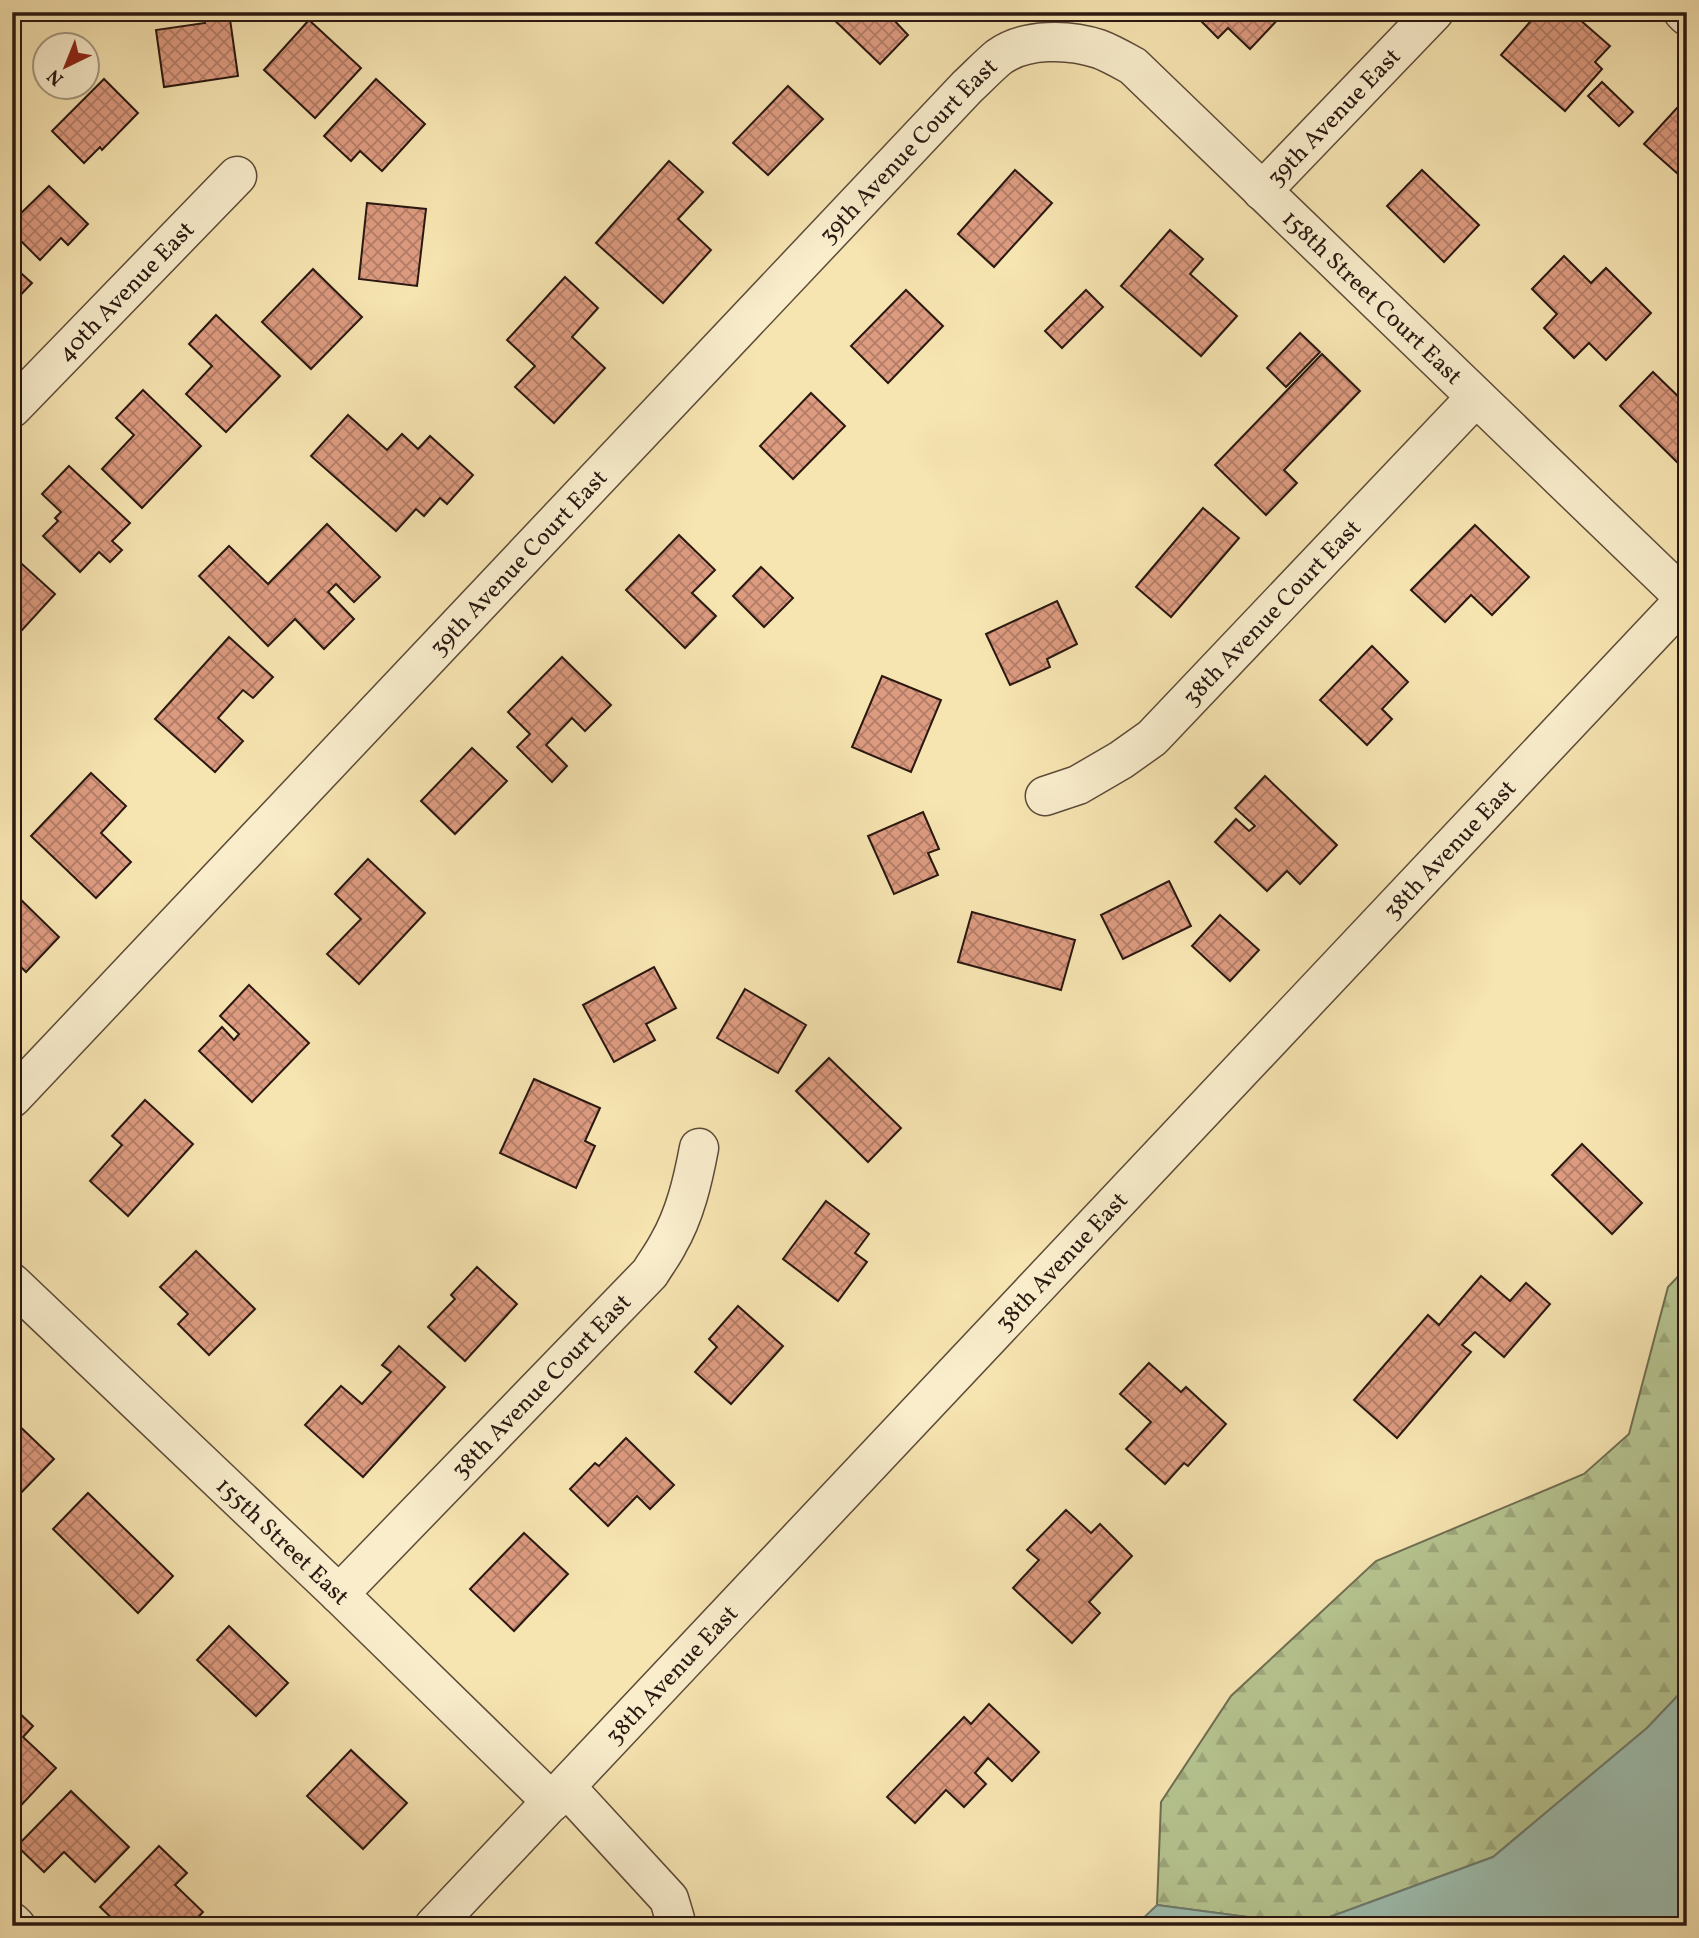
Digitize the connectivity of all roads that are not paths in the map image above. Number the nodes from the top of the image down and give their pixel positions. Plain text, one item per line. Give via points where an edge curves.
1 (1434, 12) edge
2 (1683, 12) edge
3 (1687, 16) edge
4 (1035, 44) joint
5 (237, 176) dead end
6 (1262, 191) junction
7 (1476, 397) junction
8 (12, 408) edge
9 (1686, 597) edge
10 (1045, 796) dead end
11 (12, 1098) edge
12 (699, 1148) dead end
13 (12, 1283) edge
14 (339, 1594) junction
15 (559, 1794) junction
16 (435, 1926) edge
17 (674, 1926) edge

1 - 6 street, 39th Avenue East
2 - 3 street
4 - 6 street, 158th Street Court East via 1079,44 1133,66
4 - 11 street, 39th Avenue Court East via 1000,57 967,87
5 - 8 street, 40th Avenue East
6 - 7 street, 158th Street Court East
7 - 9 street, 158th Street Court East
7 - 10 street, 38th Avenue Court East via 1153,738 1078,785
9 - 15 street, 38th Avenue East
12 - 14 street, 38th Avenue Court East via 679,1220 650,1273
13 - 14 street, 155th Street East
14 - 15 street, 155th Street East
15 - 16 street, 38th Avenue East
15 - 17 street, 155th Street East via 669,1899

